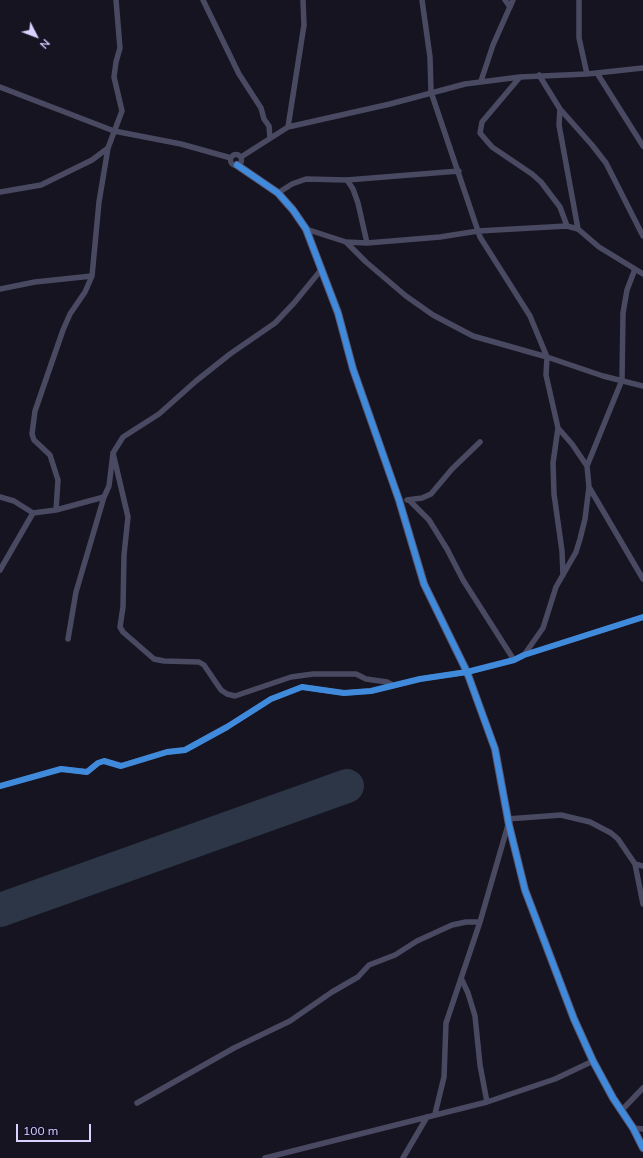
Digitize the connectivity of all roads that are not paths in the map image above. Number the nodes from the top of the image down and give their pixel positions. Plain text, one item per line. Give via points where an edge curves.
1 (116, 0) edge
2 (203, 0) edge
3 (303, 0) edge
4 (420, 0) edge
5 (505, 0) edge
6 (513, 0) edge
7 (579, 0) edge
8 (510, 7) junction
9 (643, 68) edge
10 (597, 73) junction
11 (587, 74) junction
12 (539, 75) junction
13 (520, 77) junction
14 (481, 81) junction
15 (0, 87) edge
16 (431, 92) junction
17 (560, 109) junction
18 (288, 127) junction
19 (114, 131) junction
20 (270, 138) junction
21 (643, 146) edge
22 (108, 148) junction
23 (241, 156) junction
24 (231, 158) junction
25 (238, 165) junction
26 (458, 171) junction
27 (347, 180) junction
28 (0, 192) edge
29 (278, 193) junction
30 (567, 226) junction
31 (306, 229) junction
32 (578, 229) junction
33 (478, 231) junction
34 (643, 236) edge
35 (346, 242) junction
36 (367, 243) junction
37 (635, 269) junction
38 (321, 270) junction
39 (643, 274) edge
40 (92, 276) junction
41 (0, 289) edge
42 (547, 357) junction
43 (622, 380) junction
44 (643, 386) edge
45 (558, 428) junction
46 (480, 442) dead end
47 (113, 453) junction
48 (587, 466) junction
49 (589, 487) junction
50 (0, 497) edge
51 (104, 497) junction
52 (399, 500) junction
53 (409, 500) junction
54 (56, 510) junction
55 (32, 513) junction
56 (0, 570) edge
57 (563, 575) junction
58 (643, 579) edge
59 (643, 617) edge
60 (68, 639) dead end
61 (524, 655) junction
62 (514, 660) junction
63 (467, 672) junction
64 (393, 685) junction
65 (0, 786) edge
66 (508, 822) junction
67 (635, 864) junction
68 (643, 866) edge
69 (643, 904) edge
70 (480, 922) junction
71 (462, 978) junction
72 (592, 1060) junction
73 (643, 1088) edge
74 (487, 1102) junction
75 (137, 1103) dead end
76 (622, 1110) junction
77 (435, 1114) junction
78 (427, 1117) junction
79 (634, 1128) junction
80 (643, 1129) edge
81 (643, 1148) edge
82 (264, 1158) edge
83 (402, 1158) edge

1 - 19 street via 120,48 114,77 122,111
2 - 20 street via 239,74 261,108 269,126
3 - 18 street via 304,25
4 - 16 street via 428,40
5 - 8 street
6 - 8 street
7 - 11 street via 579,38
8 - 14 street
9 - 10 street
10 - 11 street
10 - 21 street
11 - 12 street
12 - 13 street
12 - 17 street
13 - 14 street
13 - 30 street via 482,122 480,133 492,147 540,182 560,207
14 - 16 street
15 - 19 street
16 - 18 street
16 - 26 street
17 - 32 street via 560,131
17 - 34 street via 606,164
18 - 20 street
19 - 22 street
19 - 24 street via 181,144
20 - 23 street
22 - 28 street via 92,160 40,185
22 - 40 street
23 - 24 street via 236,154
23 - 25 street via 241,163
24 - 25 street via 232,163
25 - 29 street
26 - 27 street
26 - 33 street
27 - 29 street via 306,179
27 - 36 street via 358,203
29 - 31 street
30 - 32 street
30 - 33 street
31 - 35 street
31 - 38 street
32 - 37 street via 599,247
33 - 36 street
33 - 42 street via 482,243 530,316
35 - 36 street
35 - 42 street via 406,296 455,328 480,338
37 - 39 street
37 - 43 street via 627,290 624,312
38 - 47 street via 275,323 202,376 159,414 123,437
38 - 52 street via 338,313 353,368
40 - 41 street via 35,282
40 - 54 street via 63,330 35,411 32,434 34,440 50,455 58,480
42 - 43 street
42 - 45 street via 546,375
43 - 44 street
43 - 48 street
45 - 48 street
45 - 57 street via 553,463 554,494
46 - 53 street via 431,494
47 - 51 street via 109,486
47 - 64 street via 128,517 120,627 122,632 154,659 198,662 204,665 221,690 235,696 291,677 314,674 356,674
48 - 49 street
49 - 57 street via 580,539
49 - 58 street
50 - 55 street via 14,501
51 - 54 street
51 - 60 street via 76,592
52 - 53 street
52 - 63 street via 424,584
53 - 62 street via 429,520 463,580
54 - 55 street
55 - 56 street
57 - 61 street via 556,587 544,628
59 - 61 street
61 - 62 street
62 - 63 street
63 - 64 street
63 - 66 street via 495,749
64 - 65 street via 371,691 344,692 302,687 271,699 185,750 167,752 121,766 104,761 86,772 61,769
66 - 67 street via 561,815 590,822 618,839
66 - 70 street
66 - 72 street via 525,890
67 - 68 street
67 - 69 street
70 - 71 street
70 - 75 street via 452,925 417,941 395,955 369,965 358,977 290,1021 234,1048
71 - 74 street via 474,1016
71 - 77 street via 446,1023 444,1078
72 - 74 street via 554,1079
72 - 76 street
73 - 76 street
74 - 77 street
76 - 79 street
77 - 78 street
78 - 82 street
78 - 83 street
79 - 80 street
79 - 81 street

